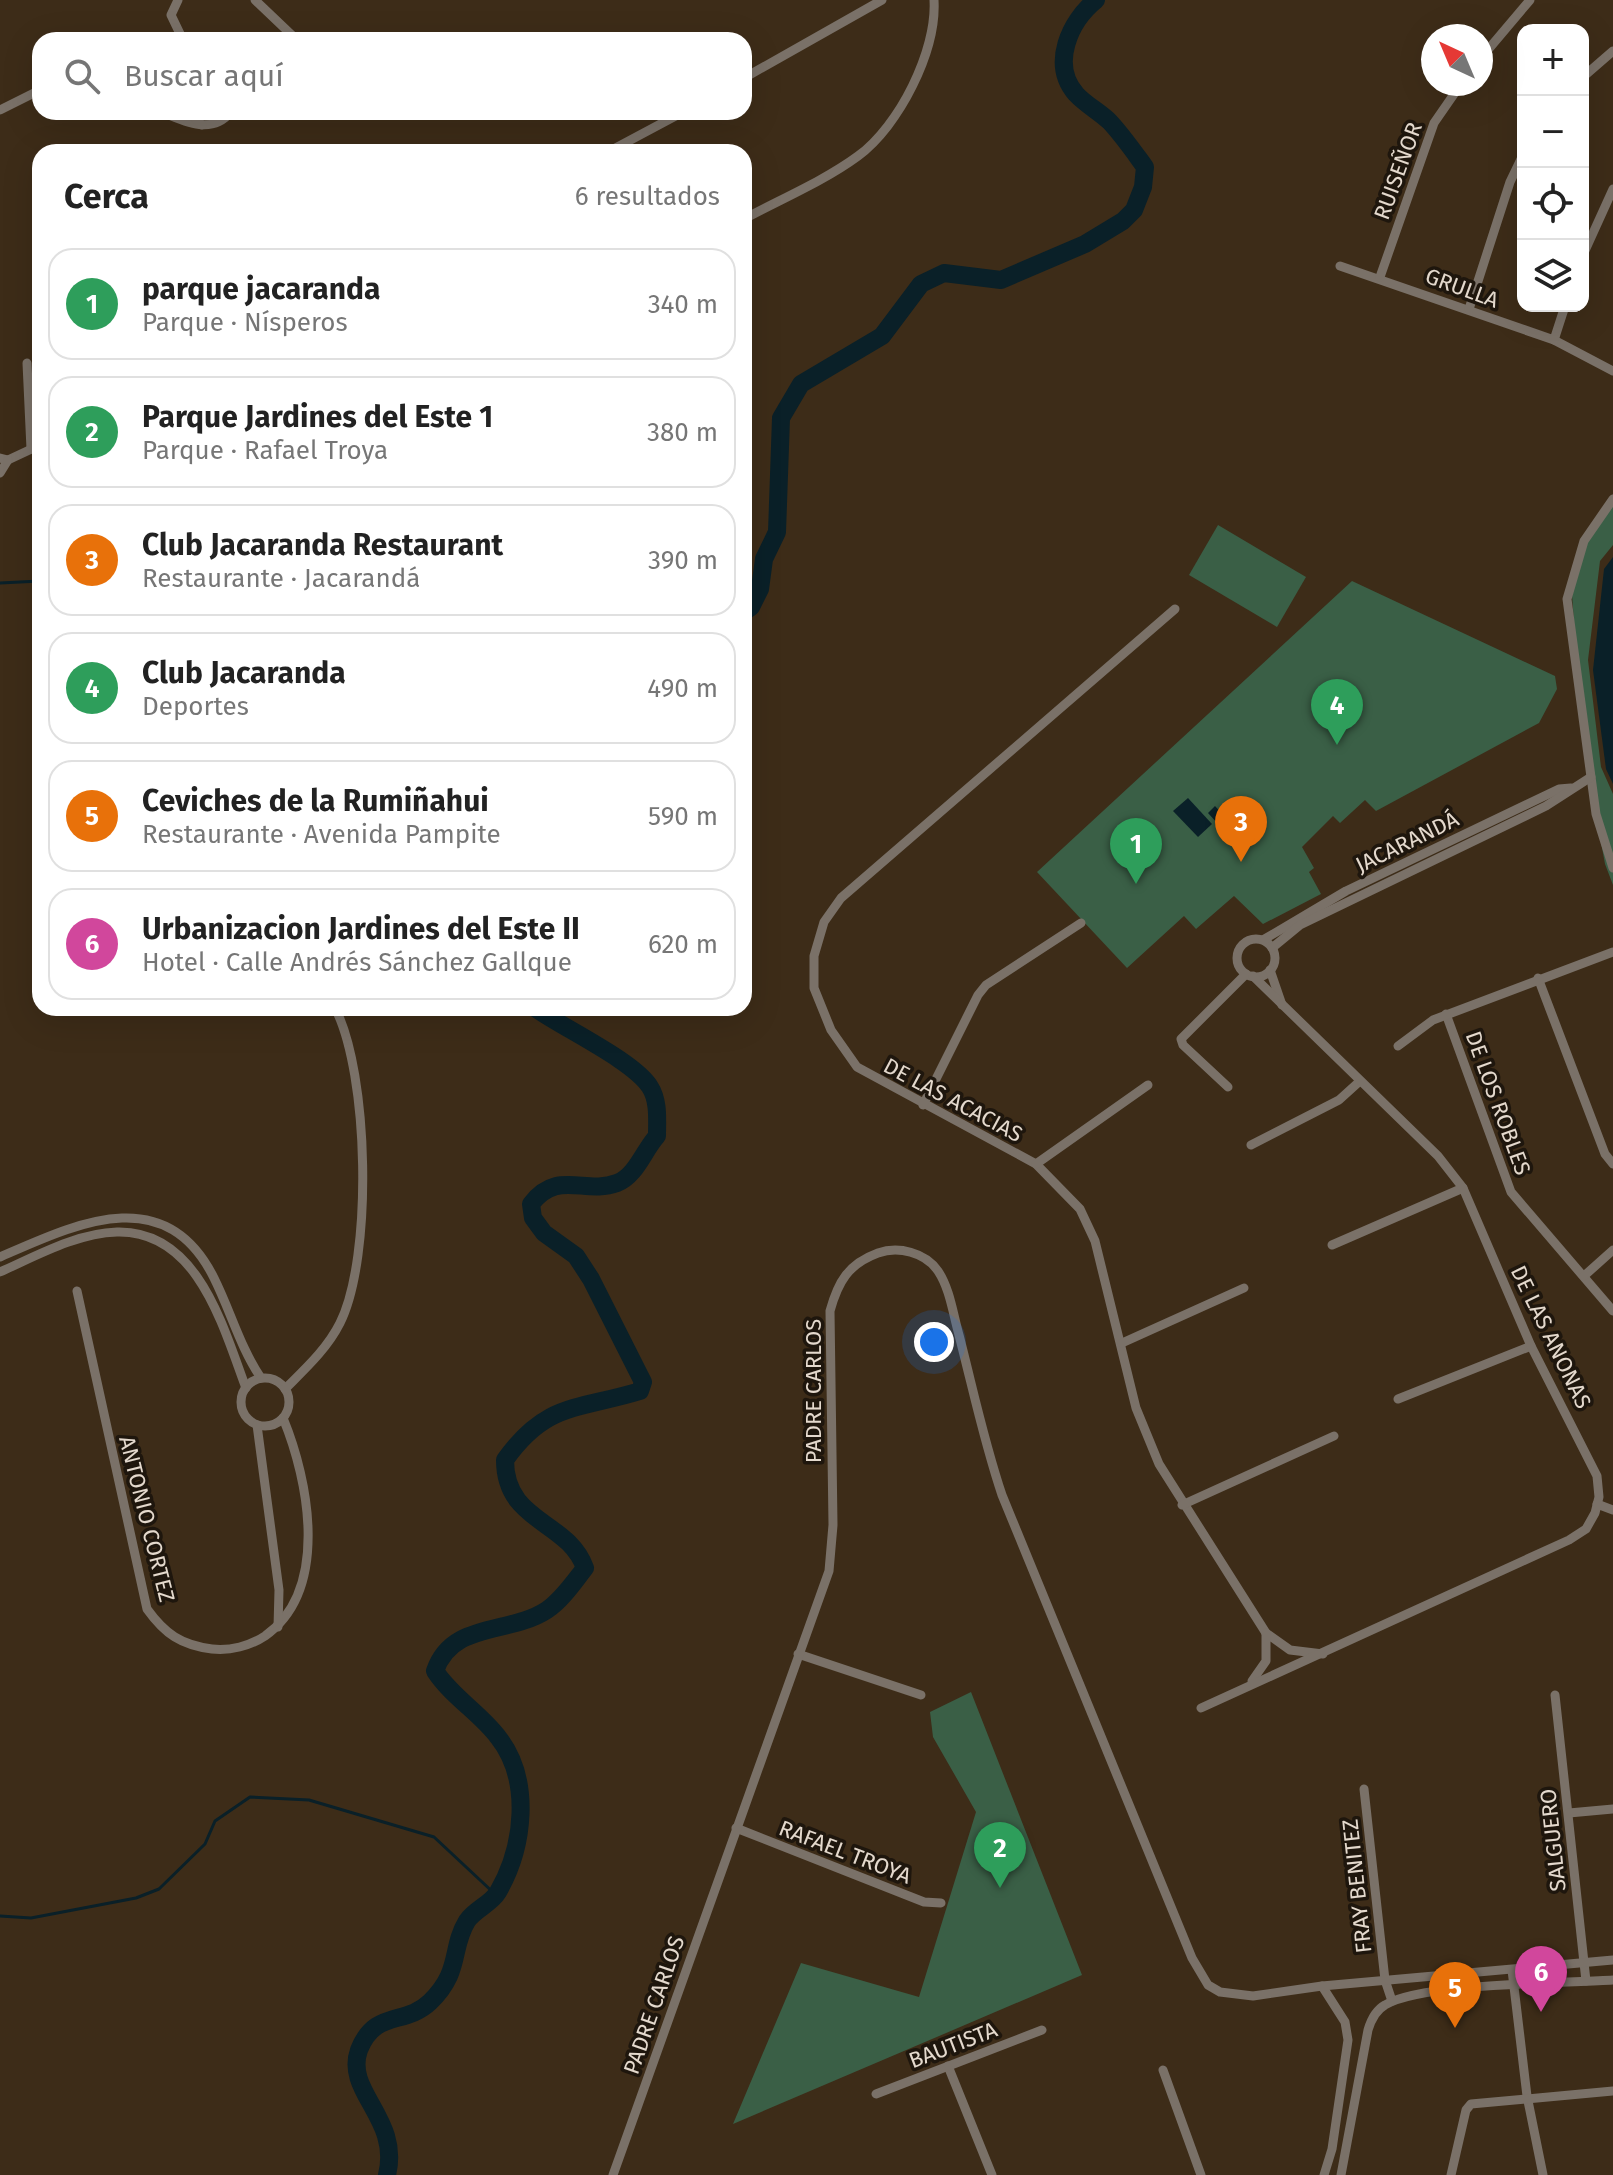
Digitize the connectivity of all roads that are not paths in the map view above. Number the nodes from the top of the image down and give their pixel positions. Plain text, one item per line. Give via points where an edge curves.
1 (178, 0) edge
2 (255, 0) edge
3 (882, 0) edge
4 (934, 0) edge
5 (1530, 0) edge
6 (177, 32) edge
7 (289, 32) edge
8 (1493, 44) edge
9 (1613, 51) edge
10 (1589, 72) edge
11 (752, 73) edge
12 (32, 94) edge
13 (1453, 96) edge
14 (0, 110) edge
15 (187, 120) edge
16 (197, 120) edge
17 (221, 120) edge
18 (666, 120) edge
19 (202, 125) junction
20 (623, 144) edge
21 (1517, 167) edge
22 (1613, 189) edge
23 (752, 215) edge
24 (1589, 242) edge
25 (1340, 266) dead end
26 (1380, 277) junction
27 (1469, 309) junction
28 (1563, 312) edge
29 (1554, 340) junction
30 (27, 363) dead end
31 (1613, 371) edge
32 (32, 410) edge
33 (32, 448) edge
34 (4, 459) edge
35 (0, 473) edge
36 (1613, 499) edge
37 (1175, 609) dead end
38 (1591, 777) junction
39 (1450, 847) junction
40 (1613, 868) edge
41 (1081, 923) dead end
42 (1263, 940) junction
43 (1272, 948) junction
44 (1613, 952) edge
45 (1270, 970) junction
46 (1249, 975) junction
47 (1538, 978) junction
48 (1284, 1008) junction
49 (1446, 1014) junction
50 (339, 1016) edge
51 (342, 1016) edge
52 (341, 1020) junction
53 (1398, 1046) dead end
54 (1360, 1081) junction
55 (1148, 1085) dead end
56 (1228, 1087) dead end
57 (923, 1105) junction
58 (1251, 1145) dead end
59 (1036, 1164) junction
60 (1613, 1164) edge
61 (1463, 1188) junction
62 (1332, 1245) dead end
63 (1613, 1250) edge
64 (0, 1257) edge
65 (0, 1272) edge
66 (1584, 1276) junction
67 (1244, 1288) dead end
68 (77, 1291) dead end
69 (1613, 1311) edge
70 (1122, 1343) junction
71 (1531, 1346) junction
72 (261, 1378) junction
73 (246, 1388) junction
74 (285, 1389) junction
75 (1398, 1399) dead end
76 (283, 1418) junction
77 (257, 1425) junction
78 (1334, 1436) dead end
79 (1597, 1504) junction
80 (1182, 1505) junction
81 (1613, 1510) edge
82 (278, 1627) junction
83 (1266, 1633) junction
84 (798, 1654) junction
85 (1323, 1654) junction
86 (1249, 1685) junction
87 (921, 1695) dead end
88 (1555, 1695) dead end
89 (1201, 1708) dead end
90 (1364, 1789) dead end
91 (1613, 1809) edge
92 (1569, 1813) junction
93 (736, 1828) junction
94 (941, 1903) dead end
95 (1613, 1960) edge
96 (1586, 1962) junction
97 (1512, 1970) junction
98 (1385, 1980) junction
99 (1613, 1980) edge
100 (1586, 1981) junction
101 (1514, 1985) junction
102 (1322, 1986) junction
103 (1392, 2001) junction
104 (1042, 2030) dead end
105 (1346, 2060) junction
106 (1363, 2061) junction
107 (948, 2066) junction
108 (1163, 2070) dead end
109 (1613, 2091) edge
110 (876, 2094) dead end
111 (1527, 2096) junction
112 (613, 2175) edge
113 (992, 2175) edge
114 (1201, 2175) edge
115 (1324, 2175) edge
116 (1341, 2175) edge
117 (1451, 2175) edge
118 (1543, 2175) edge

1 - 6 street via 171,15
2 - 7 street
3 - 11 street
4 - 23 street via 921,71 881,134 856,158
5 - 8 street
9 - 10 street
12 - 14 street
13 - 26 street, RUISEÑOR via 1434,123
15 - 19 street
16 - 19 street
17 - 19 street
18 - 20 street
21 - 27 street
22 - 24 street
25 - 26 street, GRULLA
26 - 27 street, GRULLA
27 - 29 street, GRULLA
28 - 29 street
29 - 31 street, GRULLA
30 - 32 street
33 - 34 street
34 - 35 street
36 - 38 street via 1584,541 1567,599
37 - 57 street, DE LAS ACACIAS via 841,898 824,922 814,956 814,988 831,1030 857,1067
38 - 39 street, JACARANDÁ
38 - 40 street
39 - 42 street, JACARANDÁ via 1346,891
39 - 43 street, JACARANDÁ via 1300,925
41 - 57 street via 986,985
42 - 43 street
42 - 46 street via 1241,946 1238,962
43 - 45 street
44 - 47 street
45 - 46 street
45 - 48 street
46 - 48 street, DE LAS ANONAS
46 - 56 street via 1181,1039
47 - 49 street
47 - 60 street
48 - 54 street, DE LAS ANONAS
49 - 53 street
49 - 66 street, DE LOS ROBLES via 1511,1192
50 - 52 street
51 - 52 street
52 - 74 street via 357,1082 364,1151 351,1286 342,1320 328,1343
54 - 58 street via 1339,1100
54 - 61 street, DE LAS ANONAS via 1438,1156
55 - 59 street
57 - 59 street, DE LAS ACACIAS
59 - 70 street, DE LAS ACACIAS via 1089,1224
61 - 62 street
61 - 71 street, DE LAS ANONAS
63 - 66 street
64 - 72 street via 78,1223 111,1216 166,1228 201,1258
65 - 73 street via 69,1242 117,1232 147,1236 184,1259 202,1283
66 - 69 street, DE LOS ROBLES
67 - 70 street
68 - 82 street, ANTONIO CORTEZ via 147,1609 163,1631 190,1646 222,1650 255,1642
70 - 80 street, DE LAS ACACIAS via 1136,1408
71 - 75 street
71 - 79 street, DE LAS ANONAS via 1597,1476
72 - 73 street
72 - 74 street
73 - 77 street via 244,1413
74 - 76 street via 289,1404
76 - 77 street
76 - 82 street via 298,1458 308,1536 296,1601
77 - 82 street via 279,1590
78 - 80 street
79 - 81 street
79 - 85 street via 1586,1529 1569,1540
80 - 83 street, DE LAS ACACIAS
83 - 85 street via 1290,1650
83 - 86 street via 1266,1661
84 - 87 street
84 - 93 street, PADRE CARLOS
84 - 102 street, PADRE CARLOS via 832,1555 830,1311 836,1287 858,1261 896,1249 921,1256 937,1270 948,1295 1002,1495 1200,1975 1220,1992 1236,1995
85 - 86 street
86 - 89 street
88 - 92 street, SALGUERO
90 - 98 street, FRAY BENITEZ
91 - 92 street
92 - 96 street, SALGUERO
93 - 94 street, RAFAEL TROYA via 924,1902
93 - 112 street, PADRE CARLOS
95 - 96 street, PADRE CARLOS
96 - 97 street, PADRE CARLOS
96 - 100 street, SALGUERO
97 - 98 street, PADRE CARLOS
97 - 101 street
98 - 102 street, PADRE CARLOS
98 - 103 street, FRAY BENITEZ
99 - 100 street
100 - 101 street
101 - 103 street
101 - 111 street
102 - 105 street via 1345,2022
103 - 106 street via 1371,2020
104 - 107 street, BAUTISTA
105 - 106 street
105 - 115 street
106 - 116 street
107 - 110 street, BAUTISTA
107 - 113 street
108 - 114 street
109 - 111 street
111 - 117 street via 1468,2106
111 - 118 street

